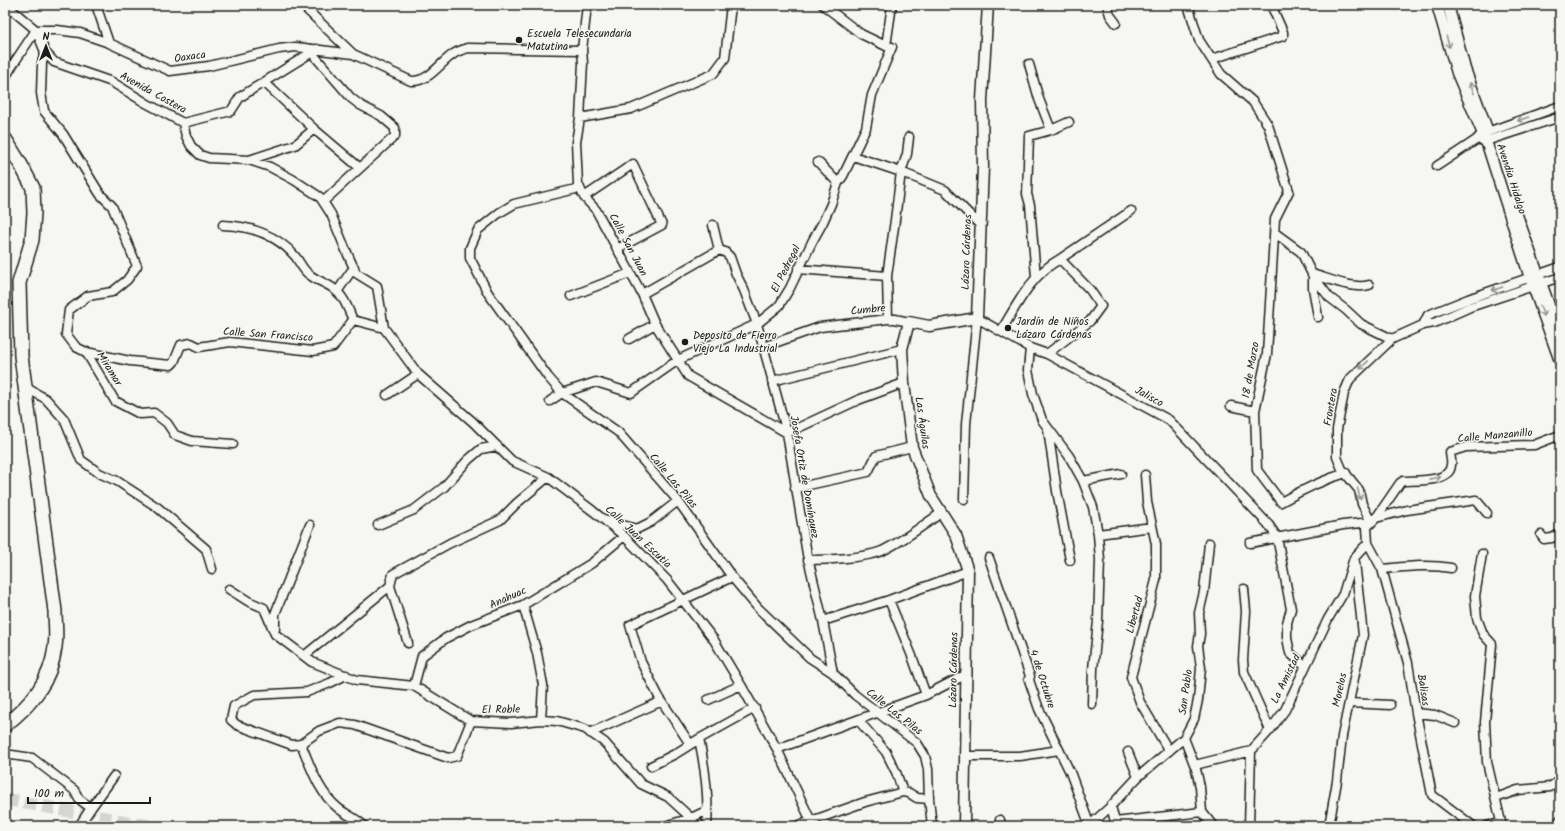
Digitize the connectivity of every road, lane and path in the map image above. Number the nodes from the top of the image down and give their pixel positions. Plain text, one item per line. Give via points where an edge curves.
1 (6, 5) edge
2 (96, 5) edge
3 (302, 5) edge
4 (587, 5) edge
5 (731, 5) edge
6 (823, 5) edge
7 (892, 5) edge
8 (988, 5) edge
9 (1107, 5) edge
10 (1188, 5) edge
11 (1271, 5) edge
12 (1437, 5) edge
13 (1448, 5) edge
14 (1116, 23) dead end
15 (36, 30) junction
16 (109, 43) junction
17 (886, 46) junction
18 (582, 50) junction
19 (314, 51) junction
20 (45, 52) junction
21 (353, 54) junction
22 (1212, 60) junction
23 (1029, 64) dead end
24 (5, 78) edge
25 (264, 82) junction
26 (1560, 106) edge
27 (1560, 117) edge
28 (580, 118) junction
29 (1069, 122) dead end
30 (184, 123) junction
31 (314, 129) junction
32 (1051, 130) junction
33 (909, 137) dead end
34 (1485, 137) junction
35 (5, 139) edge
36 (853, 156) junction
37 (249, 160) junction
38 (818, 162) dead end
39 (1437, 166) dead end
40 (360, 168) junction
41 (901, 172) junction
42 (838, 183) junction
43 (580, 188) junction
44 (584, 197) junction
45 (324, 201) junction
46 (1131, 211) dead end
47 (713, 224) dead end
48 (980, 224) junction
49 (224, 225) dead end
50 (1275, 234) junction
51 (617, 249) junction
52 (719, 250) junction
53 (1060, 259) junction
54 (354, 267) junction
55 (1560, 267) edge
56 (798, 269) junction
57 (630, 273) junction
58 (1312, 275) junction
59 (887, 276) junction
60 (1036, 277) junction
61 (1560, 277) edge
62 (1536, 281) junction
63 (1369, 285) dead end
64 (337, 292) junction
65 (642, 294) junction
66 (571, 296) dead end
67 (1318, 316) dead end
68 (977, 318) junction
69 (888, 319) junction
70 (353, 320) junction
71 (909, 322) junction
72 (655, 324) junction
73 (757, 324) junction
74 (384, 328) junction
75 (1001, 331) junction
76 (1560, 336) edge
77 (629, 339) dead end
78 (1392, 339) junction
79 (763, 347) junction
80 (1030, 348) junction
81 (902, 349) junction
82 (86, 352) junction
83 (1047, 354) junction
84 (678, 360) junction
85 (1560, 360) edge
86 (418, 374) junction
87 (772, 381) junction
88 (904, 383) junction
89 (25, 387) junction
90 (562, 393) junction
91 (387, 395) dead end
92 (550, 401) dead end
93 (1231, 406) dead end
94 (1255, 411) junction
95 (1048, 430) junction
96 (787, 433) junction
97 (1560, 435) edge
98 (233, 444) dead end
99 (497, 446) junction
100 (912, 447) junction
101 (1346, 473) junction
102 (1121, 474) dead end
103 (1145, 475) dead end
104 (548, 477) junction
105 (1083, 481) junction
106 (795, 488) junction
107 (964, 499) dead end
108 (678, 502) junction
109 (1487, 513) dead end
110 (944, 516) junction
111 (1373, 520) junction
112 (606, 521) junction
113 (310, 525) dead end
114 (378, 525) dead end
115 (1152, 527) junction
116 (1098, 534) junction
117 (1560, 534) edge
118 (1541, 535) dead end
119 (624, 536) junction
120 (1277, 538) junction
121 (1209, 543) dead end
122 (1250, 543) dead end
123 (1368, 543) junction
124 (1482, 554) dead end
125 (989, 558) dead end
126 (1354, 558) junction
127 (808, 560) junction
128 (1070, 560) dead end
129 (1451, 568) dead end
130 (212, 569) dead end
131 (1382, 569) junction
132 (968, 571) junction
133 (732, 577) junction
134 (390, 586) junction
135 (229, 589) dead end
136 (1244, 589) dead end
137 (682, 600) junction
138 (889, 600) junction
139 (523, 605) junction
140 (823, 621) junction
141 (275, 634) junction
142 (408, 643) dead end
143 (304, 656) junction
144 (1305, 666) junction
145 (833, 673) junction
146 (967, 674) junction
147 (346, 675) junction
148 (741, 685) junction
149 (414, 686) junction
150 (926, 695) junction
151 (708, 700) dead end
152 (662, 701) junction
153 (1349, 703) junction
154 (1092, 704) dead end
155 (1390, 705) dead end
156 (755, 708) junction
157 (879, 713) junction
158 (1416, 713) junction
159 (541, 720) junction
160 (858, 720) junction
161 (471, 722) junction
162 (1455, 723) dead end
163 (5, 725) edge
164 (1270, 730) junction
165 (590, 732) junction
166 (1184, 738) junction
167 (699, 739) junction
168 (301, 744) junction
169 (690, 744) junction
170 (777, 748) junction
171 (1059, 750) junction
172 (1169, 751) junction
173 (1251, 751) junction
174 (1128, 752) dead end
175 (5, 754) edge
176 (965, 756) junction
177 (1195, 765) junction
178 (651, 766) dead end
179 (114, 776) dead end
180 (1138, 777) junction
181 (1560, 780) edge
182 (903, 792) junction
183 (1496, 798) junction
184 (929, 799) junction
185 (1111, 806) junction
186 (91, 808) junction
187 (708, 810) junction
188 (1202, 812) junction
189 (691, 818) junction
190 (1560, 820) edge
191 (811, 821) junction
192 (79, 826) edge
193 (364, 826) edge
194 (665, 826) edge
195 (696, 826) edge
196 (707, 826) edge
197 (797, 826) edge
198 (932, 826) edge
199 (964, 826) edge
200 (1090, 826) edge
201 (1213, 826) edge
202 (1249, 826) edge
203 (1329, 826) edge
204 (1473, 826) edge
205 (1487, 826) edge
206 (1556, 826) edge

1 - 15 street
2 - 16 street
3 - 21 street
4 - 18 street, Calle San Juan
5 - 28 street via 725,58 713,74 631,109
6 - 17 street via 861,34
7 - 17 street, El Pedregal
8 - 48 street, Lázaro Cárdenas via 982,100 983,166
9 - 14 street
10 - 22 street, 18 de Marzo via 1199,40
11 - 22 street via 1283,36
12 -> 34 street, Avendia Hidalgo via 1457,73
34 -> 13 street, Avendia Hidalgo
15 - 16 street, Oaxaca via 80,33
15 - 20 street, Avenida Costera
15 - 24 street
16 - 19 street, Oaxaca via 170,71 209,66 279,49 296,47
17 - 36 street, El Pedregal via 892,47 872,95 866,128
18 - 21 street via 467,48 455,53 419,82 411,81
18 - 28 street, Calle San Juan
19 - 21 street, Oaxaca
19 - 25 street, Avenida Costera
19 - 40 street via 351,98 381,116 395,128 395,136
20 - 30 street, Avenida Costera via 59,65 112,82
20 - 82 street, Miramar via 41,94 44,111 63,134 100,194 112,206 136,266 127,280 112,292 88,296 69,310 66,334 76,347
22 - 50 street, 18 de Marzo via 1221,74 1253,102 1268,125 1289,191 1275,219
23 - 32 street
25 - 30 street, Avenida Costera via 240,97 231,111
25 - 31 street
26 -> 34 street
27 - 34 street
28 - 43 street, Calle San Juan via 576,142
29 - 32 street
30 - 37 street via 186,136 200,155 209,158
31 - 37 street via 295,145
31 - 40 street
32 - 60 street via 1029,136 1027,194
33 - 41 street
34 - 39 street
34 - 62 street, Avendia Hidalgo
35 - 89 highway via 33,188 32,240 19,283 21,356
36 - 41 street
36 - 42 street, El Pedregal
37 - 45 street, Calle Juan Escutia via 270,167 294,180
38 - 42 street
40 - 45 street
41 - 48 street via 945,190
41 - 59 street
42 - 56 street, El Pedregal via 823,222
43 - 44 street, Calle San Juan
43 - 90 street, Calle Las Pilas via 514,204 478,230 470,248 470,258 488,293
44 - 51 street, Calle San Juan via 596,210
44 - 51 street via 633,164 662,225
45 - 54 street, Calle Juan Escutia
46 - 53 street
47 - 52 street
48 - 68 street, Lázaro Cárdenas
49 - 64 street via 241,226 260,232 284,245 309,275
50 - 58 street via 1301,252
50 - 94 street, 18 de Marzo via 1267,354
51 - 57 street, Calle San Juan
52 - 65 street
52 - 73 street, Josefa Ortiz de Domínguez via 730,257
53 - 60 street
53 - 83 street via 1090,290 1101,306 1090,321
54 - 64 street
54 - 74 street, Calle Juan Escutia via 356,273 377,286
55 - 62 street, Frontera
56 - 59 street
56 - 73 street, El Pedregal via 779,306
57 - 65 street, Calle San Juan
57 - 66 street
58 - 63 street via 1351,285
58 - 67 street
58 - 78 street via 1329,297 1361,324
59 - 69 street
60 - 75 street
61 - 62 street, Frontera
62 - 76 street, Avendia Hidalgo
62 - 78 street, Frontera via 1468,300 1428,316 1423,325
62 -> 85 street, Avendia Hidalgo
64 - 70 street via 343,298
65 - 72 street, Calle San Juan
68 - 71 street, Cumbre via 930,326
68 - 75 street, Jalisco
68 - 107 street, Lázaro Cárdenas via 966,424
69 - 71 street, Cumbre
69 - 79 street, Cumbre via 820,327
70 - 74 street
70 - 82 street, Calle San Francisco via 333,347 313,351 230,342 199,347 191,343 181,345 171,365 130,361
71 - 81 street, Las Águilas
72 - 77 street
72 - 84 street, Calle San Juan
73 - 79 street, Josefa Ortiz de Domínguez
73 - 84 street, El Pedregal
74 - 86 street, Calle Juan Escutia
75 - 80 street, Jalisco
78 -> 101 street, Frontera via 1350,378 1345,389 1338,429 1337,457
79 - 87 street, Josefa Ortiz de Domínguez
80 - 83 street, Jalisco
80 - 95 street via 1028,370 1031,384 1042,420
81 - 87 street
81 - 88 street, Las Águilas
82 - 98 street, Miramar via 116,401 140,414 154,413 167,423 175,435 192,441
83 - 120 street, Jalisco via 1169,420 1252,506
84 - 90 street, El Pedregal via 631,393 596,382
84 - 96 street, Calle San Juan via 688,376
86 - 91 street
86 - 99 street, Calle Juan Escutia
87 - 96 street, Josefa Ortiz de Domínguez
88 - 96 street via 858,400
88 - 100 street, Las Águilas
89 - 130 street via 46,399 64,419 81,460 99,473 137,493 163,512 206,549
89 - 163 highway via 56,610 55,647 46,680 39,691 30,703
90 - 92 street, El Pedregal
90 - 108 street, Calle Las Pilas via 618,432
93 - 94 street
94 - 101 street, 18 de Marzo via 1257,470 1281,502 1302,489
95 - 105 street via 1069,456
95 - 128 street
96 - 106 street, Josefa Ortiz de Domínguez
111 -> 97 street, Calle Manzanillo via 1403,481 1435,479 1449,472 1452,465 1450,452 1466,447 1534,445
99 - 104 street, Calle Juan Escutia via 512,461
99 - 114 street via 481,449 444,487 414,510
100 - 106 street via 876,456 868,472
100 - 110 street, Las Águilas via 931,496
101 -> 111 street, Frontera via 1359,490 1362,504
102 - 105 street
103 - 115 street, Libertad
104 - 112 street, Calle Juan Escutia
104 - 134 street via 500,520 393,574
105 - 116 street via 1093,507
106 - 127 street, Josefa Ortiz de Domínguez
108 - 112 street via 651,522 637,528
108 - 133 street, Calle Las Pilas
109 - 111 street via 1476,500 1407,510
110 - 127 street via 880,551
110 - 132 street, Lázaro Cárdenas via 956,535
111 - 120 street
111 - 123 street via 1367,527
112 - 119 street, Calle Juan Escutia
113 - 141 street via 275,614
115 - 116 street
115 - 172 street, Libertad via 1156,544 1156,580 1130,677 1140,702
116 - 154 street via 1100,560
117 - 118 street via 1544,539
119 - 137 street, Calle Juan Escutia via 667,580
119 - 139 street, Anahuac via 592,563
120 - 122 street
120 - 144 street via 1291,609 1287,623 1290,653
121 - 166 street, San Pablo via 1199,613 1198,646 1201,668 1198,700 1194,719
123 - 126 street
123 - 131 street, Balisas
124 - 183 street via 1475,596 1477,618 1483,634 1492,644 1485,722 1487,762
125 - 171 street, 4 de Octubre via 1039,709
126 - 144 street, La Amistad via 1343,594
126 - 153 street, Morelos via 1363,635
127 - 140 street, Josefa Ortiz de Domínguez
129 - 131 street via 1411,566
131 - 158 street, Balisas via 1408,663
132 - 138 street
132 - 146 street, Lázaro Cárdenas
133 - 137 street
133 - 145 street, Calle Las Pilas via 758,608 810,658
134 - 142 street
134 - 143 street
135 - 141 street via 248,602 264,608
136 - 164 street via 1244,672
137 - 148 street, Calle Juan Escutia via 714,640
137 - 152 street via 630,625 641,662
138 - 140 street
138 - 150 street
139 - 149 street, Anahuac via 471,625 446,638 422,656
139 - 159 street via 543,685
140 - 145 street, Josefa Ortiz de Domínguez
141 - 143 street, El Roble
143 - 147 street, El Roble via 312,662
144 - 164 street, La Amistad via 1285,710
145 - 157 street, Calle Las Pilas via 855,695
146 - 150 street
146 - 176 street, Lázaro Cárdenas
147 - 149 street, El Roble via 357,680
147 - 168 street via 307,692 254,694 234,706 231,720 237,725 292,745
148 - 151 street
148 - 156 street, Calle Juan Escutia
149 - 161 street, El Roble
150 - 157 street
152 - 165 street
152 - 169 street
153 - 155 street
153 - 203 street, Morelos
156 - 167 street
156 - 170 street, Calle Juan Escutia
157 - 160 street
157 - 184 street, Calle Las Pilas via 917,743 925,756
158 - 162 street via 1435,715
158 - 204 street, Balisas via 1432,795
159 - 161 street, El Roble
159 - 165 street, El Roble via 557,721
160 - 170 street
160 - 182 street via 886,752
161 - 168 street via 458,756 448,758 355,725 340,723 319,732
164 - 173 street, La Amistad
165 - 189 street, El Roble via 604,742 641,784 668,797
166 - 172 street, San Pablo
166 - 177 street
167 - 169 street
167 - 187 street
168 - 193 street via 320,789 338,808
169 - 178 street
170 - 191 street, Calle Juan Escutia
171 - 176 street via 1020,756
171 - 200 street, 4 de Octubre
172 - 180 street, San Pablo
173 - 177 street
173 - 202 street
174 - 180 street
175 - 186 street via 32,758 74,790 79,799
176 - 199 street, Lázaro Cárdenas
177 - 188 street
179 - 186 street
180 - 185 street, San Pablo
181 - 183 street via 1550,787 1518,790
182 - 184 street via 917,798
182 - 191 street
183 - 205 street via 1501,822
184 - 198 street, Calle Las Pilas
185 - 188 street via 1115,822
185 - 200 street, San Pablo
186 - 192 street
187 - 189 street
187 - 196 street
188 - 201 street
189 - 194 street
189 - 195 street, El Roble
190 - 206 street
191 - 197 street

